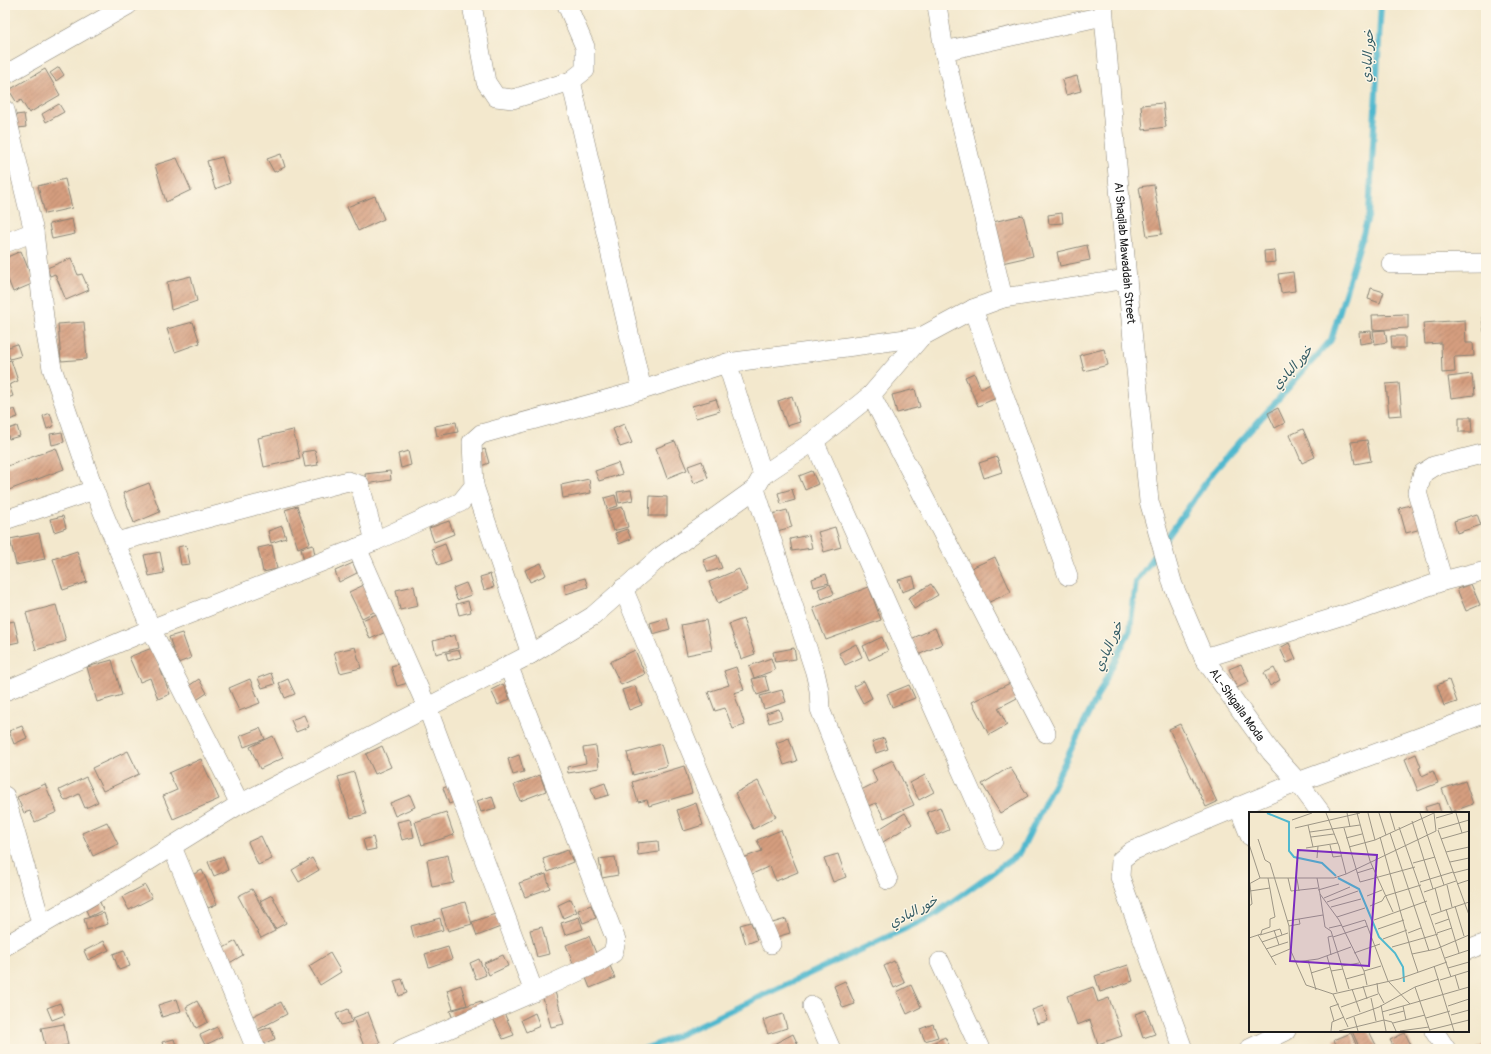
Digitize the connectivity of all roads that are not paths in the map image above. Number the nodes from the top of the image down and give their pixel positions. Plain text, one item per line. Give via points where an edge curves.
1 (128, 5) edge
2 (472, 5) edge
3 (567, 5) edge
4 (937, 5) edge
5 (1103, 11) edge
6 (944, 52) junction
7 (5, 75) edge
8 (571, 81) junction
9 (5, 110) edge
10 (34, 232) junction
11 (5, 243) edge
12 (1486, 263) edge
13 (1391, 264) dead end
14 (1127, 279) junction
15 (1003, 298) junction
16 (973, 308) junction
17 (921, 337) junction
18 (727, 363) junction
19 (642, 390) junction
20 (871, 395) junction
21 (814, 441) junction
22 (1486, 454) edge
23 (759, 482) junction
24 (474, 486) junction
25 (94, 490) junction
26 (5, 520) edge
27 (375, 541) junction
28 (116, 542) junction
29 (357, 548) junction
30 (1486, 570) edge
31 (1068, 576) dead end
32 (1443, 581) junction
33 (1173, 585) joint
34 (623, 588) junction
35 (151, 629) junction
36 (531, 654) junction
37 (1204, 658) junction
38 (508, 665) junction
39 (5, 691) edge
40 (427, 707) junction
41 (1486, 713) edge
42 (1046, 733) dead end
43 (1298, 782) junction
44 (5, 796) edge
45 (240, 804) junction
46 (1238, 806) junction
47 (1320, 812) edge
48 (1249, 834) edge
49 (993, 841) dead end
50 (172, 847) junction
51 (888, 880) dead end
52 (41, 923) junction
53 (1486, 943) edge
54 (771, 944) dead end
55 (5, 946) edge
56 (1469, 950) edge
57 (940, 962) dead end
58 (534, 992) junction
59 (812, 1006) dead end
60 (1284, 1032) edge
61 (1435, 1032) edge
62 (256, 1049) edge
63 (402, 1049) edge
64 (831, 1049) edge
65 (980, 1049) edge
66 (1182, 1049) edge
67 (1249, 1049) edge
68 (1446, 1049) edge

1 - 7 street
2 - 8 street via 486,82 496,97 513,99
3 - 8 street via 585,47 585,70
4 - 6 street
5 - 6 street
5 - 14 street, Al Shaqilab Mawaddah Street
6 - 15 street
8 - 19 street
9 - 10 street
10 - 11 street
10 - 25 street via 52,368
12 - 13 street
14 - 15 street
14 - 33 street, Al Shaqilab Mawaddah Street via 1149,501
15 - 16 street
16 - 17 street
16 - 31 street
17 - 18 street
17 - 20 street
18 - 19 street
18 - 23 street
19 - 24 street via 480,434 472,442
20 - 21 street
20 - 42 street
21 - 23 street
21 - 49 street
22 - 32 street via 1434,466 1423,473 1417,492
23 - 34 street
23 - 51 street via 815,672 820,710
24 - 27 street via 461,502
24 - 36 street
25 - 26 street
25 - 28 street
27 - 28 street via 360,485 348,481
27 - 29 street
28 - 35 street
29 - 35 street
29 - 40 street
30 - 32 street
32 - 37 street via 1363,609
33 - 37 street, AL-Shigaila Moda
34 - 36 street via 593,616
34 - 54 street
35 - 39 street
35 - 45 street
36 - 38 street
37 - 43 street, AL-Shigaila Moda via 1271,752
38 - 40 street
38 - 58 street via 616,940 613,953 599,962
40 - 45 street
40 - 58 street
41 - 43 street
43 - 46 street
43 - 47 street, AL-Shigaila Moda
44 - 52 street
45 - 50 street
46 - 48 street
46 - 66 street via 1132,851 1121,860 1120,877
50 - 52 street
50 - 62 street
52 - 55 street
53 - 56 street
57 - 65 street
58 - 63 street
59 - 64 street
60 - 67 street
61 - 68 street

